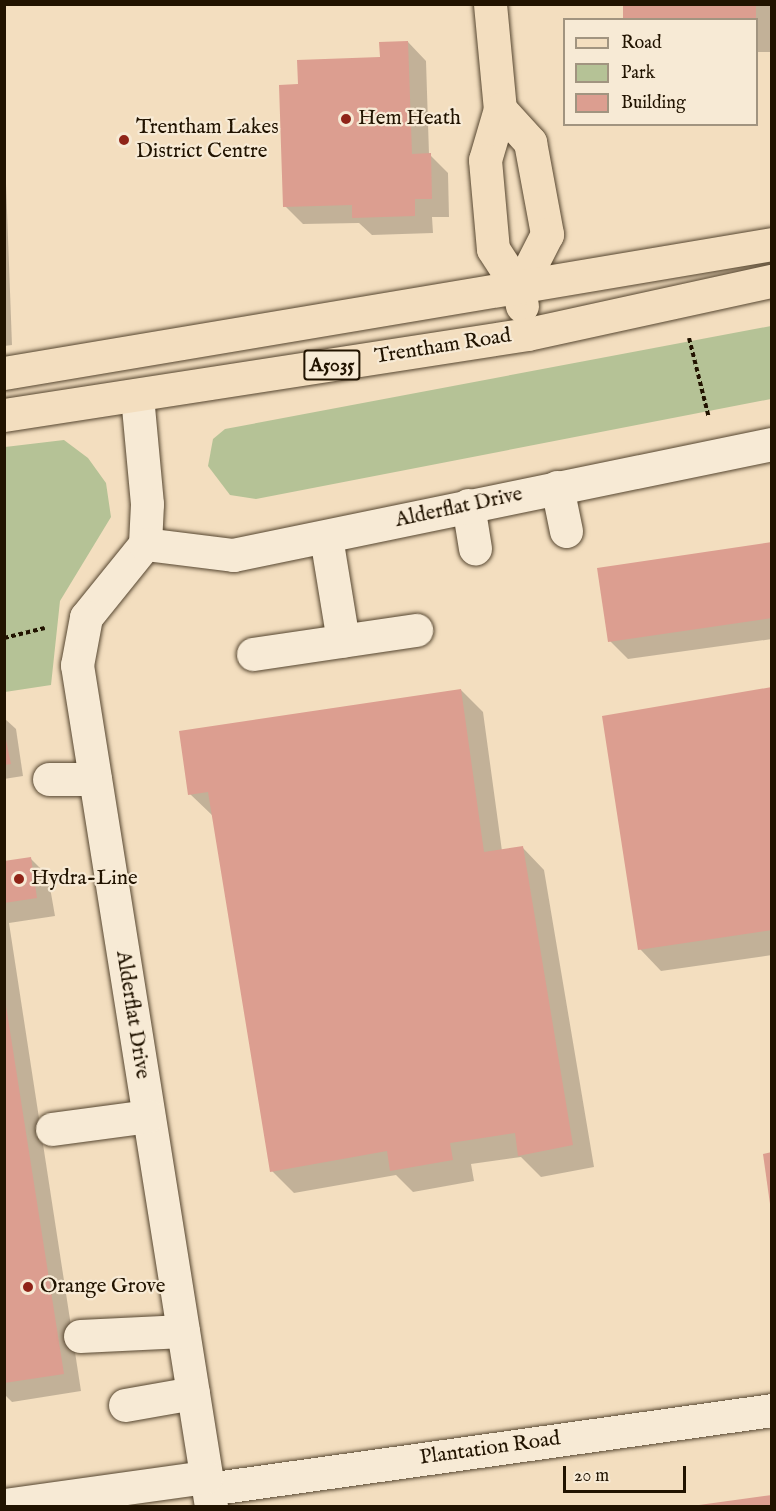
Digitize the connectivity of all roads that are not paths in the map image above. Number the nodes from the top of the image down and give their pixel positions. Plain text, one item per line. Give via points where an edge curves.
1 (490, 4) edge
2 (500, 109) junction
3 (771, 244) edge
4 (771, 281) edge
5 (519, 289) junction
6 (528, 334) junction
7 (4, 373) edge
8 (137, 396) junction
9 (4, 415) edge
10 (771, 444) edge
11 (557, 487) junction
12 (468, 505) junction
13 (566, 531) dead end
14 (326, 537) junction
15 (145, 544) junction
16 (475, 548) dead end
17 (416, 630) dead end
18 (342, 641) junction
19 (253, 654) dead end
20 (49, 780) dead end
21 (95, 780) junction
22 (148, 1116) junction
23 (52, 1129) dead end
24 (183, 1331) junction
25 (80, 1336) dead end
26 (193, 1393) junction
27 (125, 1405) dead end
28 (771, 1410) edge
29 (208, 1491) edge
30 (4, 1505) edge

1 - 2 main road
2 - 5 main road via 485,160 493,249
2 - 5 main road via 530,142 547,234
3 - 5 main road, A5035
4 - 6 main road, Trentham Road / A5035
5 - 6 main road
5 - 7 main road, A5035 via 408,301 132,355
6 - 8 main road, Trentham Road / A5035
8 - 9 main road, Trentham Road / A5035
8 - 15 street via 147,504
10 - 11 street, Alderflat Drive
11 - 12 street, Alderflat Drive
11 - 13 street
12 - 14 street, Alderflat Drive
12 - 16 street
14 - 15 street, Alderflat Drive via 233,555
14 - 18 street
15 - 21 street, Alderflat Drive via 86,617 79,639 77,665
17 - 18 street
18 - 19 street
20 - 21 street
21 - 22 street, Alderflat Drive
22 - 23 street
22 - 24 street, Alderflat Drive
24 - 25 street
24 - 26 street, Alderflat Drive
26 - 27 street
26 - 29 street, Alderflat Drive
28 - 29 street, Plantation Road
29 - 30 street, Plantation Road

